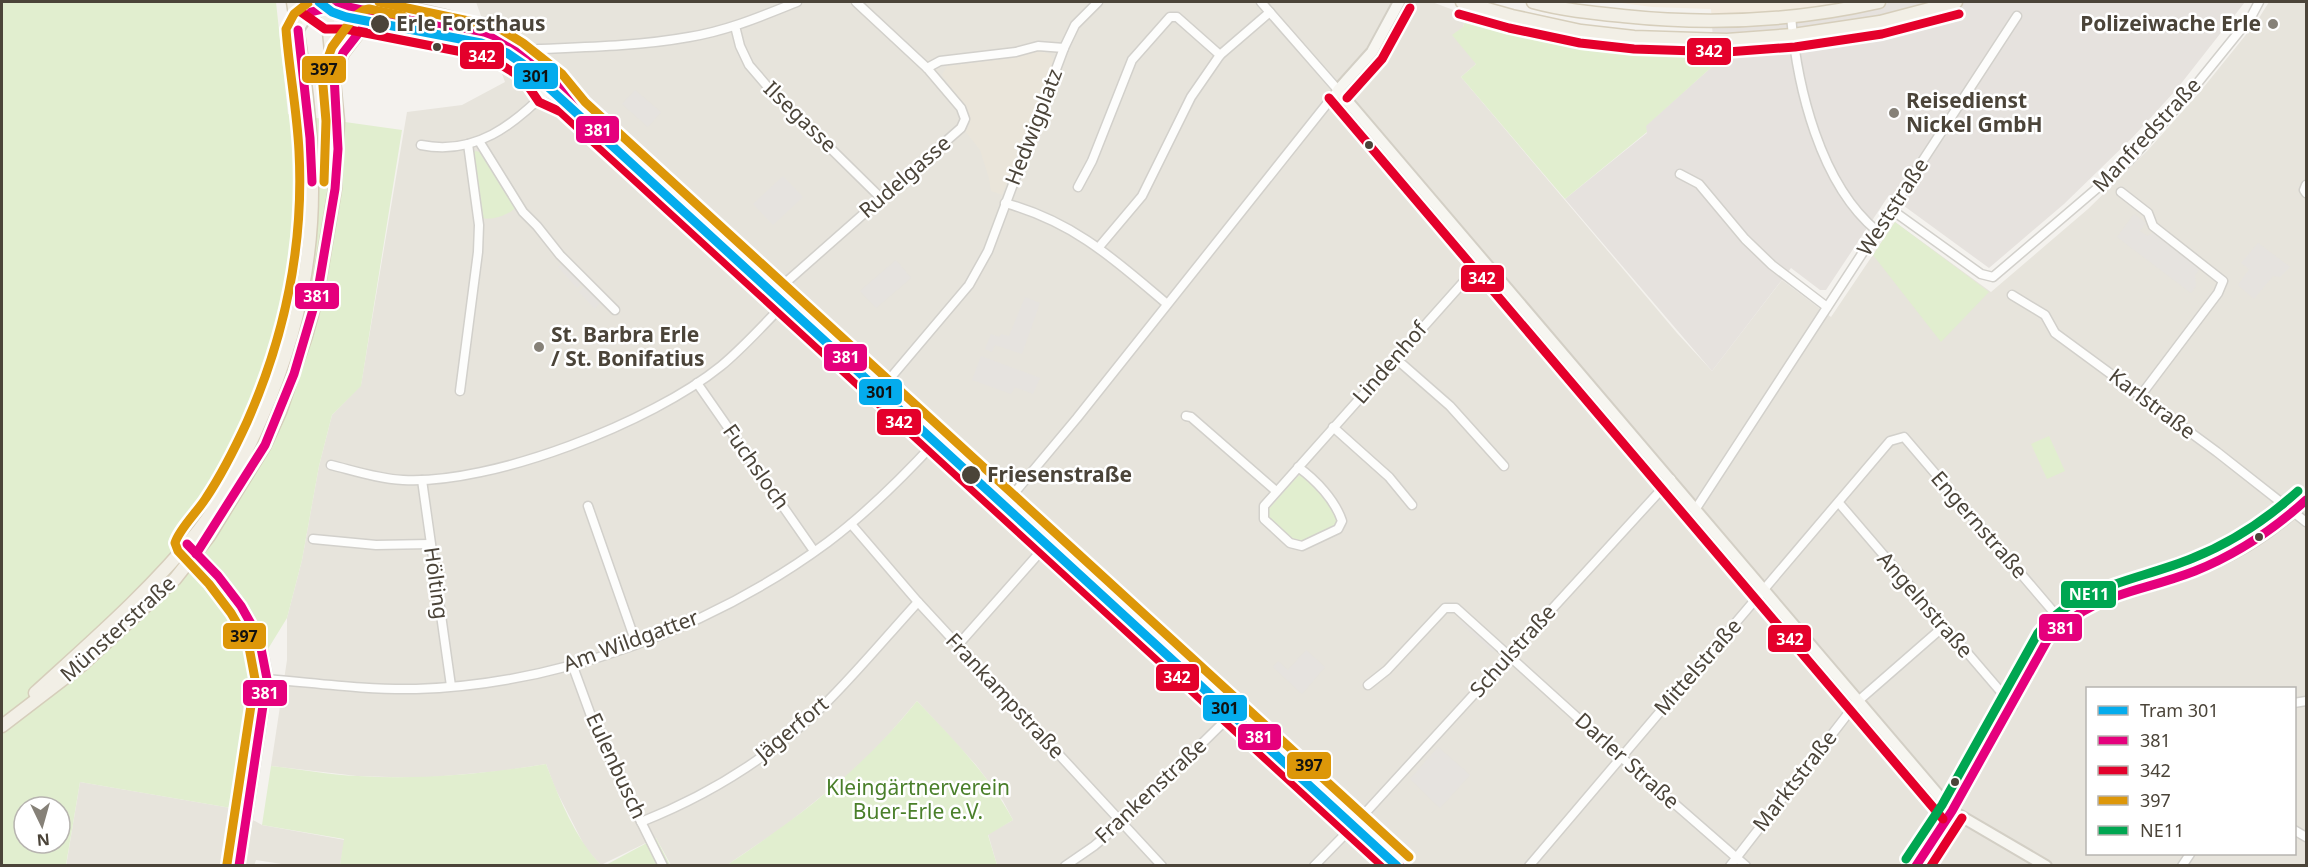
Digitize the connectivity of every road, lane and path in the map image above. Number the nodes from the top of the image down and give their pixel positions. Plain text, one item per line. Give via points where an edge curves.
1 (293, 2) edge
2 (377, 2) edge
3 (797, 2) edge
4 (856, 2) edge
5 (1098, 2) edge
6 (1261, 2) edge
7 (1399, 2) edge
8 (1462, 2) edge
9 (1533, 2) edge
10 (1879, 2) edge
11 (1956, 2) edge
12 (2259, 2) edge
13 (319, 3) edge
14 (1270, 12) junction
15 (1791, 16) junction
16 (2016, 16) dead end
17 (329, 18) junction
18 (735, 26) junction
19 (298, 30) junction
20 (360, 31) junction
21 (1793, 35) junction
22 (1064, 48) junction
23 (1220, 55) junction
24 (528, 56) junction
25 (927, 68) junction
26 (521, 71) junction
27 (334, 75) junction
28 (555, 83) junction
29 (1338, 90) junction
30 (546, 92) junction
31 (568, 102) junction
32 (479, 141) junction
33 (468, 144) junction
34 (421, 145) dead end
35 (1680, 174) dead end
36 (2307, 185) edge
37 (1078, 187) dead end
38 (2121, 192) dead end
39 (2307, 193) edge
40 (882, 199) junction
41 (1005, 203) junction
42 (1892, 210) junction
43 (1877, 231) junction
44 (1100, 248) junction
45 (1483, 260) junction
46 (775, 292) junction
47 (2012, 295) dead end
48 (786, 302) junction
49 (1167, 304) junction
50 (1827, 307) junction
51 (615, 310) dead end
52 (1394, 357) junction
53 (697, 383) junction
54 (881, 389) junction
55 (460, 391) dead end
56 (2141, 395) junction
57 (1186, 416) dead end
58 (1333, 427) junction
59 (937, 440) junction
60 (1890, 441) joint
61 (332, 465) dead end
62 (1504, 466) dead end
63 (1298, 467) junction
64 (1671, 479) junction
65 (422, 480) junction
66 (1276, 491) junction
67 (2307, 500) edge
68 (1006, 503) junction
69 (1839, 503) junction
70 (1412, 505) dead end
71 (588, 506) dead end
72 (1695, 510) junction
73 (2294, 512) junction
74 (2307, 522) edge
75 (851, 524) junction
76 (313, 539) dead end
77 (1049, 542) junction
78 (187, 544) junction
79 (430, 544) junction
80 (814, 552) junction
81 (196, 554) junction
82 (1763, 591) junction
83 (918, 602) junction
84 (2063, 623) junction
85 (1943, 627) junction
86 (636, 643) junction
87 (958, 645) junction
88 (1509, 655) junction
89 (572, 664) junction
90 (267, 679) junction
91 (1368, 685) dead end
92 (451, 686) junction
93 (1857, 702) junction
94 (2013, 706) junction
95 (1234, 712) junction
96 (2, 725) edge
97 (1621, 757) junction
98 (1952, 811) junction
99 (641, 822) junction
100 (1122, 822) junction
101 (1356, 824) junction
102 (1736, 857) junction
103 (239, 866) edge
104 (663, 866) edge
105 (1065, 866) edge
106 (1162, 866) edge
107 (1314, 866) edge
108 (1401, 866) edge
109 (1529, 866) edge
110 (1730, 866) edge
111 (1746, 866) edge
112 (1916, 866) edge
113 (2046, 866) edge

1 - 19 main road, Münsterstraße
2 - 24 street via 465,20 496,34
3 - 18 street
4 - 25 street, Rudelgasse
5 - 22 street via 1075,25
6 - 14 street
7 - 29 street via 1372,52
8 - 21 main road via 1581,31 1634,37 1727,40
9 - 15 main road via 1658,20 1724,22
10 - 15 main road
11 - 21 main road via 1880,22
12 - 42 street, Manfredstraße via 2187,96 2129,160 1993,277 1981,274
13 - 17 main road, Münsterstraße
13 - 19 street
14 - 23 street
14 - 29 street
15 - 21 street
16 - 42 street, Weststraße
17 - 20 street
17 - 27 main road, Münsterstraße
18 - 24 street via 645,44 538,49
18 - 40 street, Ilsegasse via 749,65
19 - 78 main road, Münsterstraße via 312,191 302,292 273,391 248,448
20 - 26 street via 467,50
20 - 27 main road via 343,53
21 - 43 street via 1802,88 1824,156 1849,199
22 - 25 street, Hedwigplatz via 1038,46 940,61
22 - 41 street, Hedwigplatz
23 - 37 street via 1177,17 1170,17 1132,60
23 - 44 street via 1191,97 1142,196
24 - 26 street
24 - 28 street
25 - 40 street, Rudelgasse via 961,108 965,119 961,128
26 - 30 street
27 - 81 main road, Münsterstraße via 338,130 335,189 306,336 265,445
28 - 30 street
28 - 31 street
29 - 45 street
29 - 49 street
30 - 31 street
30 - 32 street via 516,120
31 - 46 street
32 - 33 street
32 - 51 street via 523,212
33 - 34 street via 439,148
33 - 55 street via 478,236
35 - 50 street via 1699,184 1772,265
36 - 39 street
38 - 56 street via 2148,213 2153,226 2223,281
40 - 46 street, Rudelgasse
41 - 44 street via 1068,227
41 - 54 street, Hedwigplatz via 988,251 969,285
42 - 43 street, Weststraße
43 - 50 street, Weststraße
44 - 49 street
45 - 52 street, Lindenhof
45 - 64 street
46 - 48 street
47 - 56 street, Karlstraße via 2045,315 2055,333
48 - 53 street via 722,365
48 - 54 street
49 - 68 street
50 - 72 street, Weststraße
52 - 58 street, Lindenhof
52 - 62 street via 1450,406
53 - 65 street via 643,414 549,452 481,471
53 - 80 street, Fuchsloch
54 - 59 street
56 - 73 street, Karlstraße
57 - 66 street
58 - 63 street, Lindenhof
58 - 70 street via 1389,477
59 - 68 street
59 - 75 street, Am Wildgatter via 894,487
60 - 69 street, Mittelstraße
60 - 84 street, Engernstraße via 1904,437
61 - 65 street via 377,477
63 - 66 street, Lindenhof
63 - 66 street, Lindenhof via 1339,512 1342,521 1338,530 1302,546 1290,543 1264,519 1262,509
64 - 72 street
64 - 88 street, Schulstraße
65 - 79 street, Hölting
67 - 73 street
68 - 77 street
69 - 82 street, Mittelstraße
69 - 85 street, Angelnstraße
71 - 86 street
72 - 82 street
73 - 74 street, Karlstraße
73 - 84 street via 2271,532 2226,556 2179,577 2096,603
75 - 80 street, Am Wildgatter
75 - 83 street, Frankampstraße
76 - 79 street via 376,545
77 - 87 street
77 - 95 street
78 - 81 street
78 - 96 main road, Münsterstraße via 128,607
79 - 92 street, Hölting
80 - 86 street, Am Wildgatter via 750,592
81 - 90 street via 241,606 259,638
81 - 96 main road, Münsterstraße via 152,602 83,664
82 - 93 street
82 - 97 street, Mittelstraße
83 - 87 street, Frankampstraße
83 - 99 street, Jägerfort via 795,730 713,788
84 - 94 street via 2048,639
85 - 93 street, Marktstraße
85 - 94 street, Angelnstraße
86 - 89 street, Am Wildgatter
87 - 100 street, Frankampstraße
88 - 91 street, Darler Straße via 1456,608 1445,608
88 - 97 street, Darler Straße
88 - 101 street, Schulstraße
89 - 92 street, Am Wildgatter via 512,678
89 - 99 street, Eulenbusch via 598,735
90 - 92 street, Am Wildgatter via 375,688
90 - 103 street
93 - 98 street
93 - 102 street, Marktstraße
94 - 98 street
95 - 100 street, Frankenstraße
95 - 101 street
97 - 102 street, Darler Straße
97 - 109 street, Mittelstraße
98 - 112 street
98 - 113 street
99 - 104 street, Eulenbusch
100 - 105 street, Frankenstraße
100 - 106 street, Frankampstraße
101 - 107 street, Schulstraße
101 - 108 street
102 - 110 street, Marktstraße
102 - 111 street, Darler Straße

